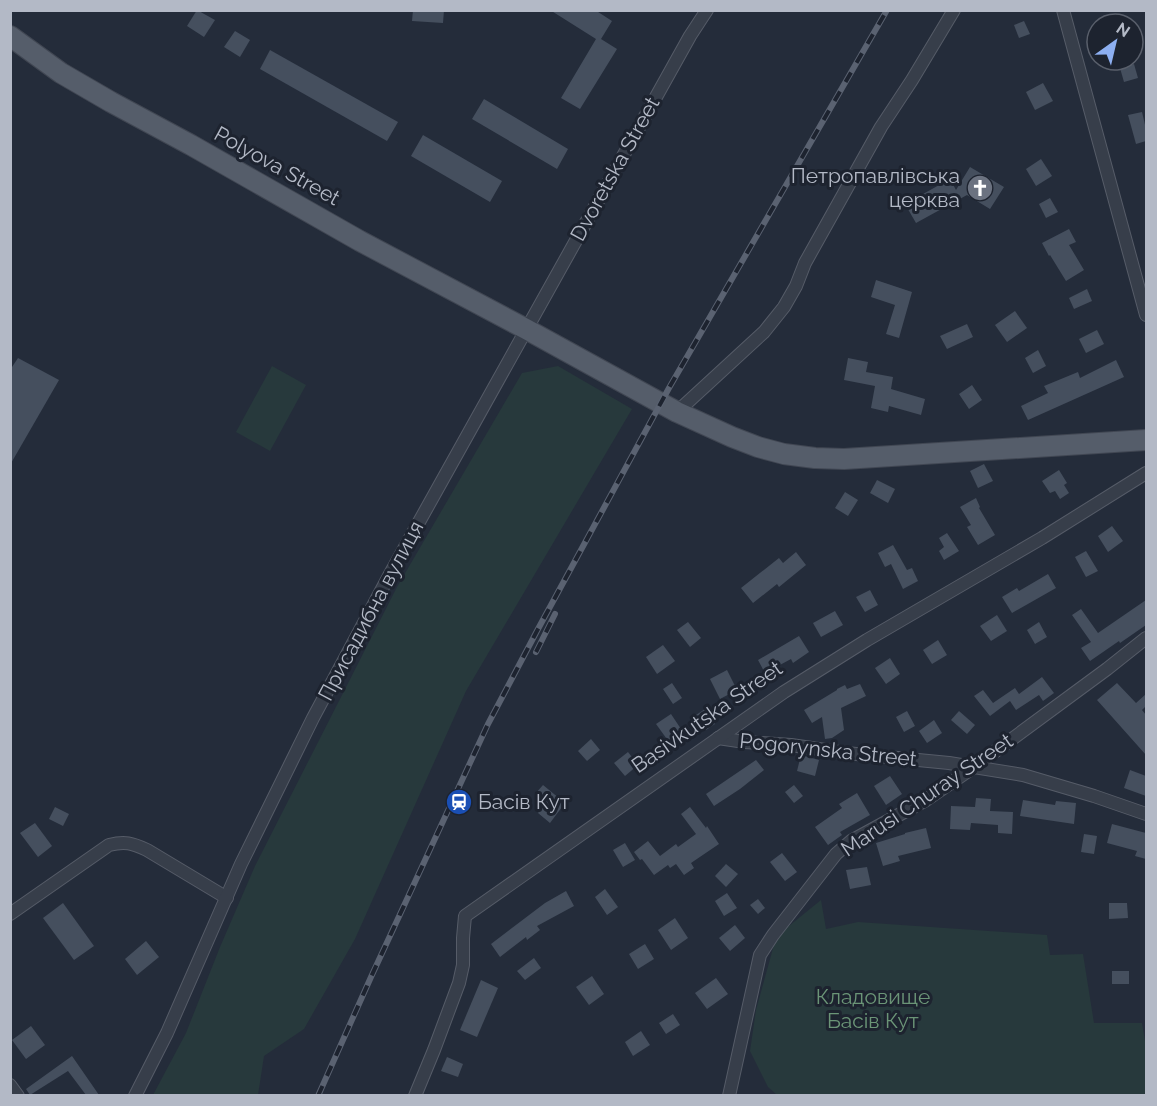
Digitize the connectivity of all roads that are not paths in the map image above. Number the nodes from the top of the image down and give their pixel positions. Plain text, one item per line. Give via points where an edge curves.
1 (707, 10) edge
2 (954, 10) edge
3 (1063, 10) edge
4 (10, 36) edge
5 (1146, 315) edge
6 (526, 329) junction
7 (677, 412) junction
8 (1146, 440) edge
9 (1146, 473) edge
10 (1146, 638) edge
11 (718, 738) junction
12 (974, 767) junction
13 (1146, 814) edge
14 (227, 898) junction
15 (10, 914) edge
16 (10, 1085) edge
17 (18, 1095) edge
18 (135, 1095) edge
19 (415, 1095) edge
20 (729, 1095) edge

1 - 6 street, Dvoretska Street
2 - 7 street via 881,127 784,307 764,332
3 - 5 street
4 - 6 main road, Polyova Street via 61,73 111,102
6 - 7 main road
6 - 14 street, Присадибна вулиця via 313,718
7 - 8 main road via 758,447 815,458
9 - 11 street, Basivkutska Street via 867,640
10 - 12 street, Marusi Churay Street
11 - 12 street, Pogorynska Street
11 - 19 street, Basivkutska Street via 465,916 459,983
12 - 13 street, Pogorynska Street via 1023,775
12 - 20 street, Marusi Churay Street via 926,800 851,841 836,854 773,935 760,955
14 - 15 street via 147,850 121,842 109,845
14 - 18 street, Присадибна вулиця
16 - 17 street

